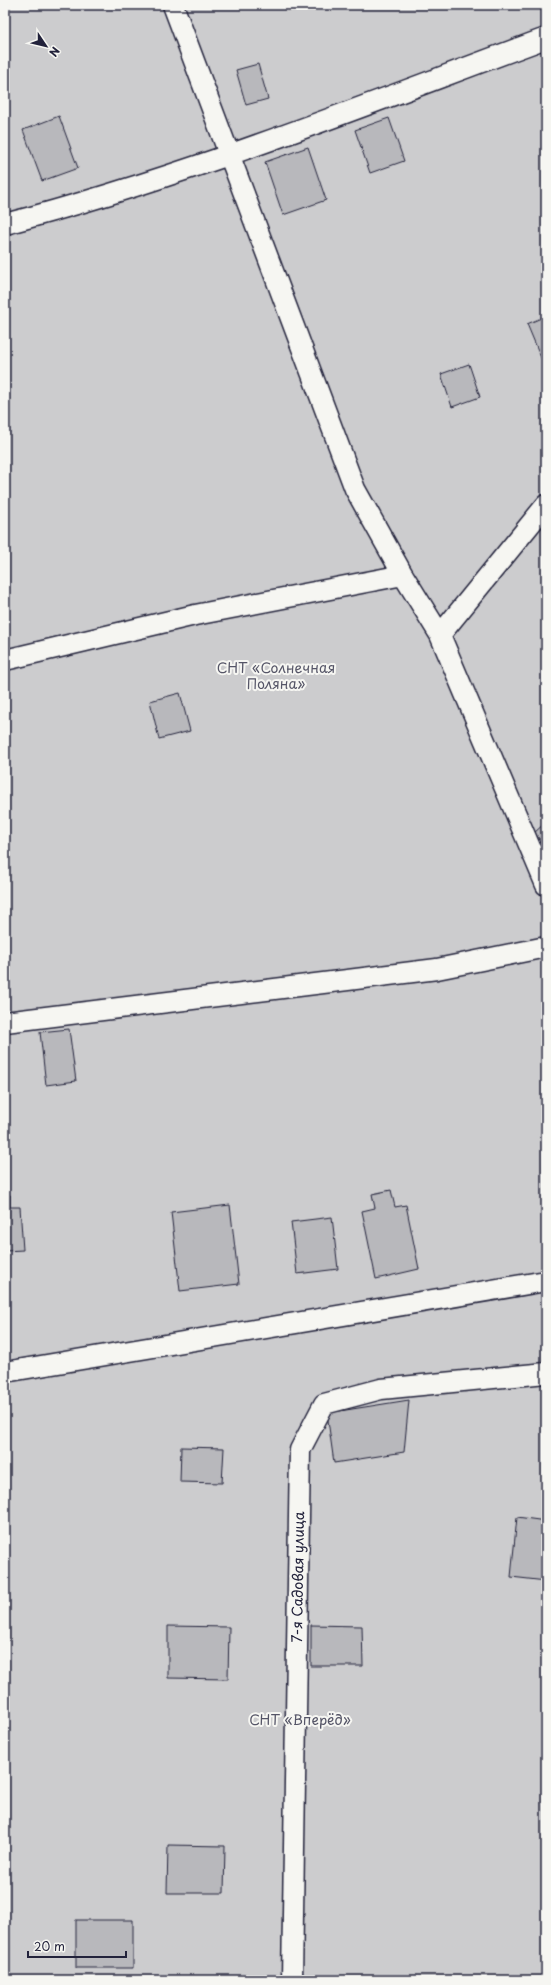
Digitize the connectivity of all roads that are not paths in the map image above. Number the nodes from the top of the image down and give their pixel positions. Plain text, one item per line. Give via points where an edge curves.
1 (173, 5) edge
2 (546, 38) edge
3 (229, 155) junction
4 (5, 224) edge
5 (546, 505) edge
6 (403, 575) junction
7 (440, 635) junction
8 (5, 660) edge
9 (546, 885) edge
10 (546, 946) edge
11 (5, 1022) edge
12 (546, 1281) edge
13 (5, 1372) edge
14 (546, 1373) edge
15 (292, 1980) edge

1 - 3 lane
2 - 3 lane
3 - 4 lane via 58,210
3 - 6 lane via 355,489
5 - 7 lane
6 - 7 lane
6 - 8 lane via 195,615
7 - 9 lane
10 - 11 lane via 437,969
12 - 13 lane
14 - 15 lane, 7-я Садовая улица via 381,1389 324,1404 300,1450

